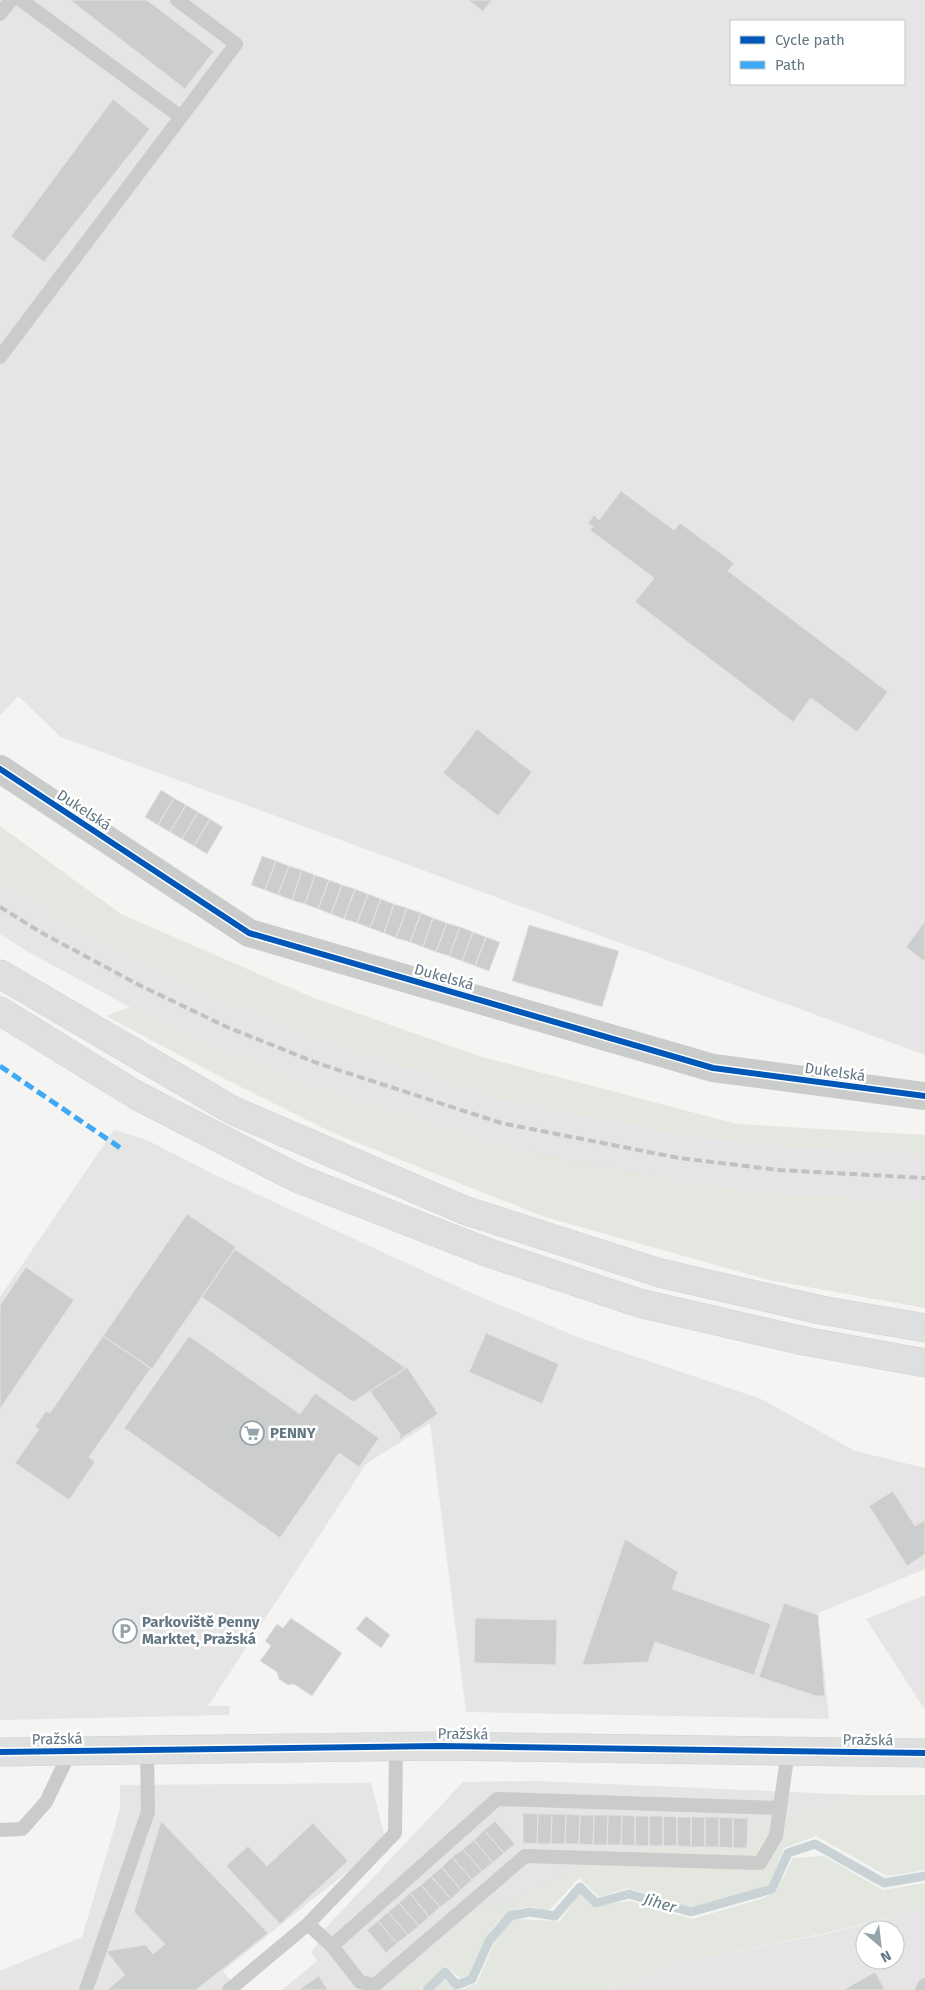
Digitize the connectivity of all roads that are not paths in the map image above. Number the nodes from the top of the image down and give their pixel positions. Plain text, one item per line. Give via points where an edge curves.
1 (11, 0) edge
2 (21, 0) edge
3 (177, 0) edge
4 (0, 14) edge
5 (181, 117) junction
6 (0, 357) edge
7 (0, 769) edge
8 (0, 974) edge
9 (0, 1011) edge
10 (925, 1096) edge
11 (925, 1328) edge
12 (925, 1363) edge
13 (396, 1746) junction
14 (147, 1749) junction
15 (788, 1751) junction
16 (0, 1752) edge
17 (70, 1752) junction
18 (925, 1753) edge
19 (780, 1808) junction
20 (0, 1830) edge
21 (308, 1924) junction
22 (332, 1946) junction
23 (925, 1985) edge
24 (86, 1990) edge
25 (228, 1990) edge
26 (922, 1990) edge

1 - 4 lane
2 - 5 lane
3 - 5 lane via 236,44
5 - 6 lane
7 - 10 street, Dukelská via 249,933 713,1068
8 - 11 main road via 232,1110 464,1210 660,1273 821,1310
9 - 12 main road via 136,1095 297,1178 489,1253 639,1303 804,1341
13 - 14 main road, Pražská
13 - 15 main road, Pražská
13 - 21 lane via 395,1833
14 - 17 main road, Pražská
14 - 24 lane via 148,1812
15 - 18 main road, Pražská
15 - 19 lane
16 - 17 main road, Pražská
17 - 20 lane via 40,1809 22,1829
19 - 22 lane via 497,1799
19 - 22 lane via 776,1836 760,1863 525,1856 375,1986 360,1982
21 - 22 lane
21 - 25 lane
23 - 26 lane

